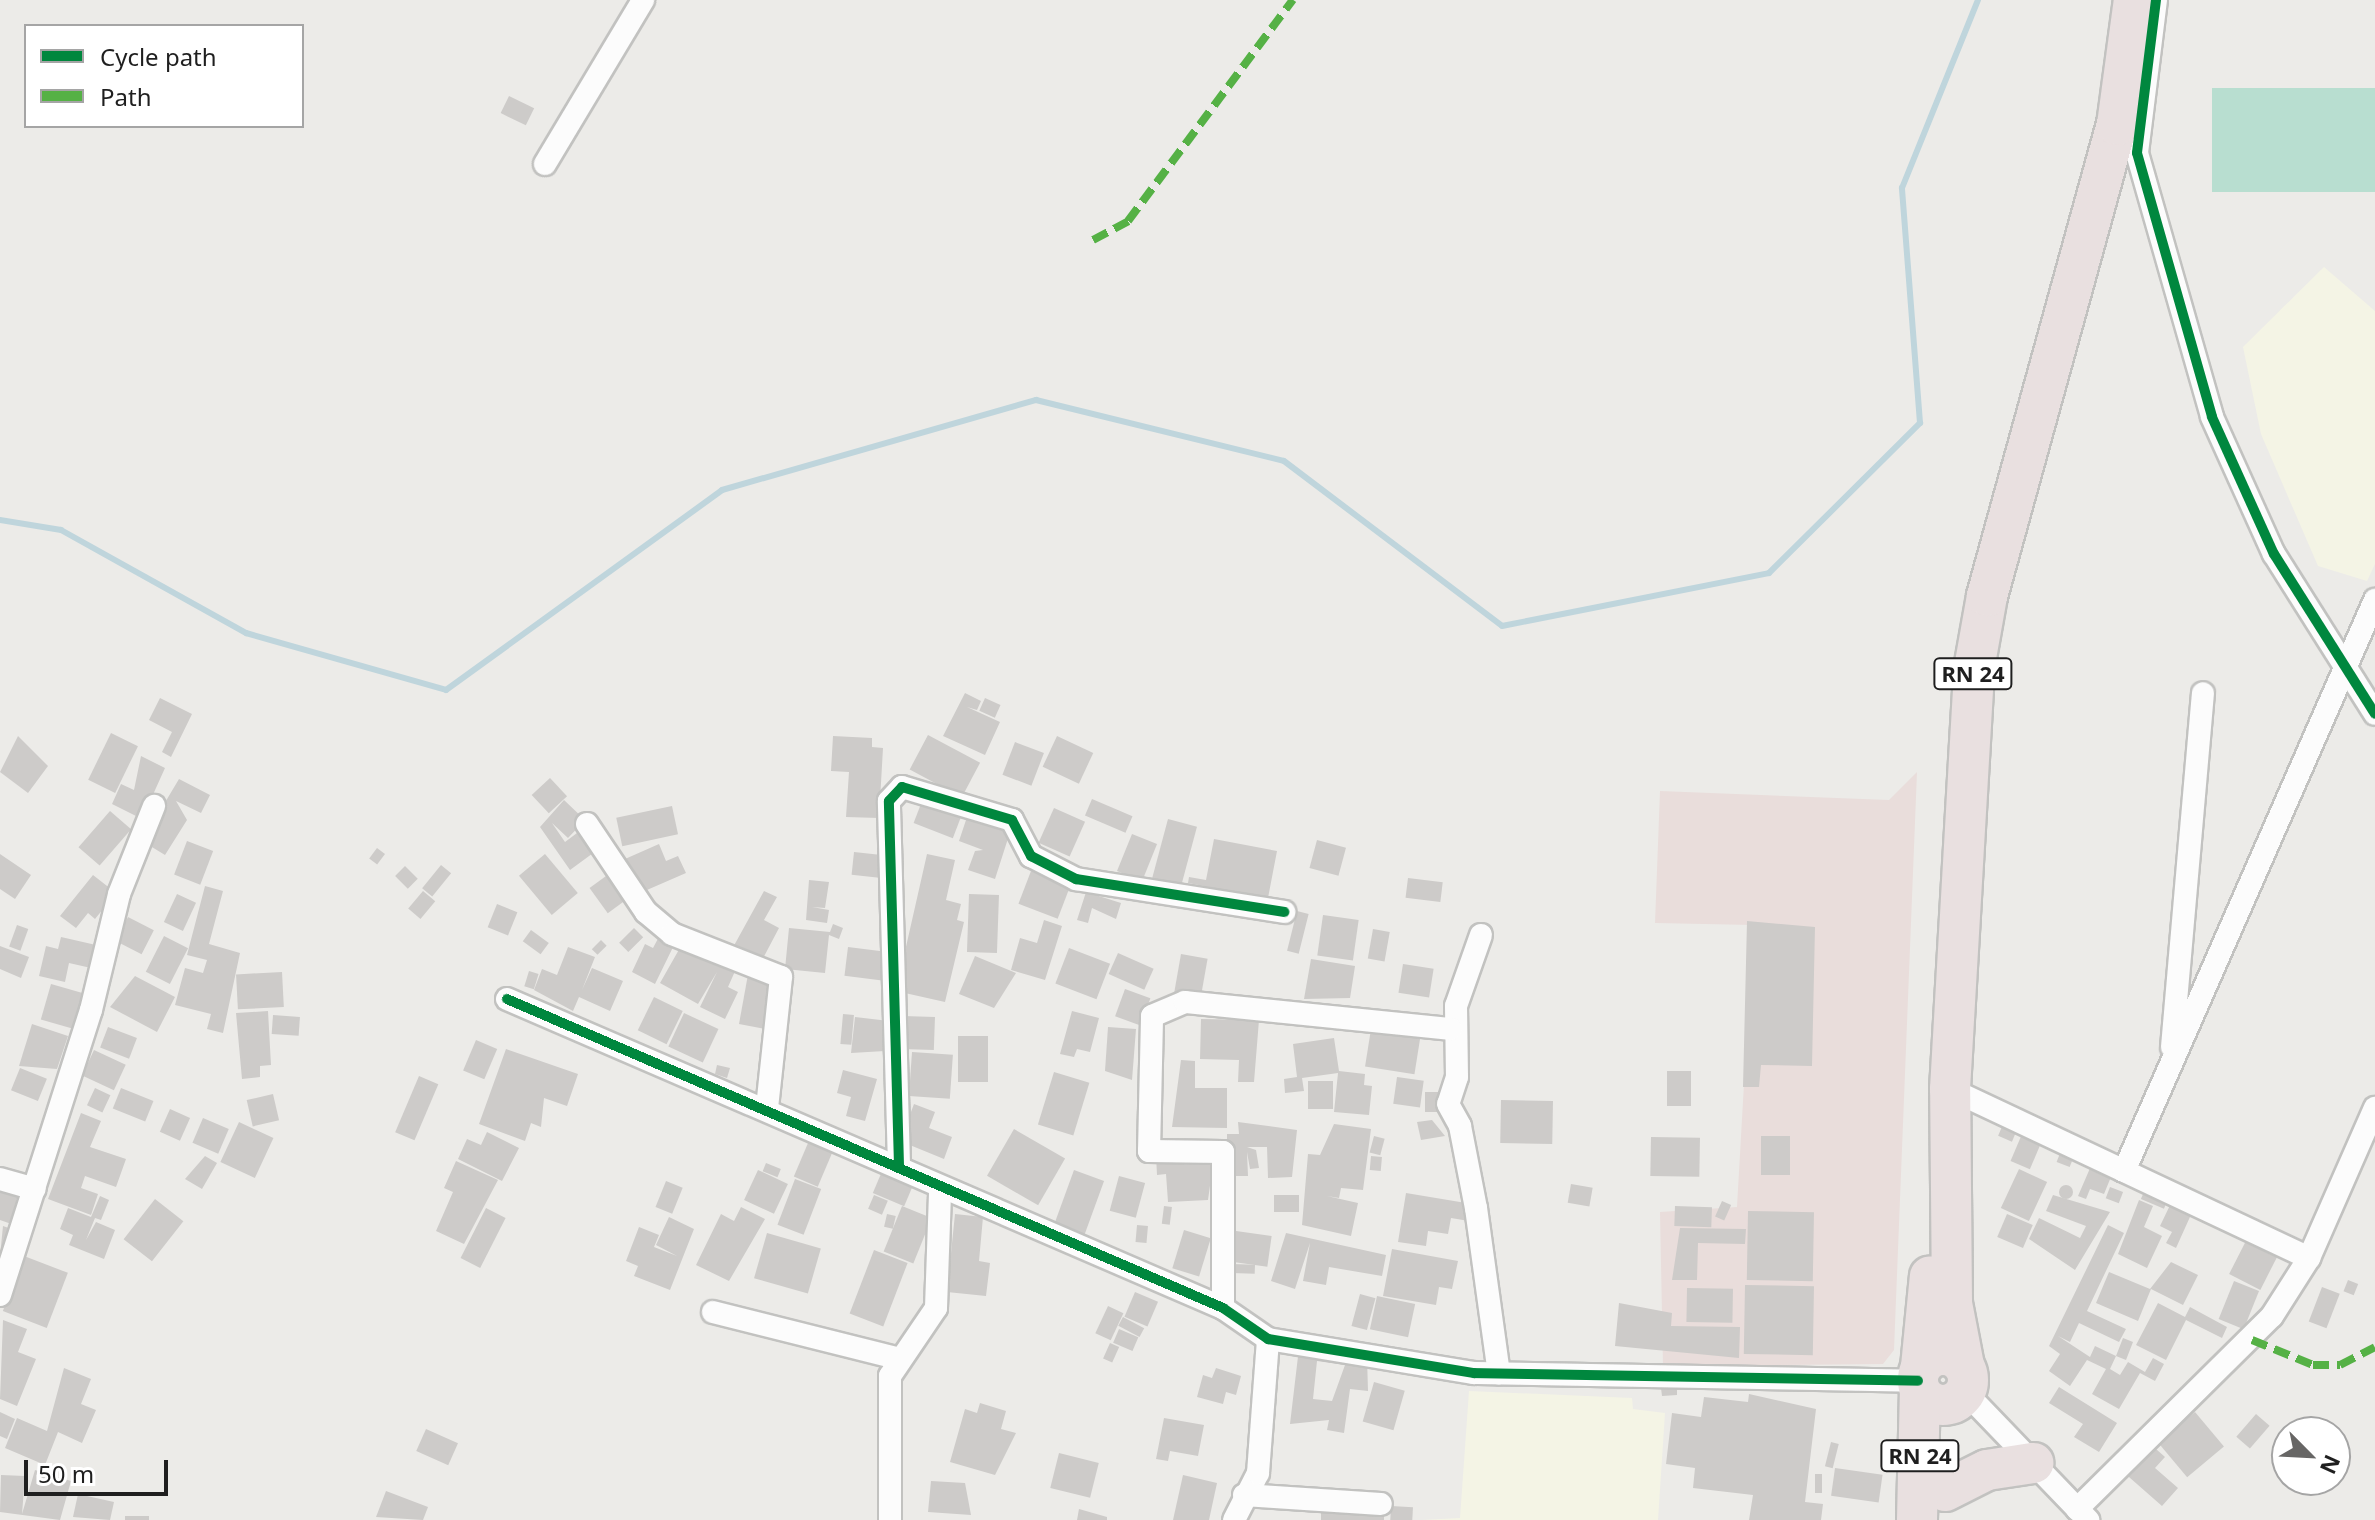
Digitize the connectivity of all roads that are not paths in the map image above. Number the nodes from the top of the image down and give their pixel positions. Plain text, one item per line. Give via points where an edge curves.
1 (643, 0) edge
2 (2109, 0) edge
3 (2134, 0) edge
4 (2156, 0) edge
5 (2127, 126) junction
6 (545, 164) dead end
7 (2375, 600) edge
8 (2346, 668) junction
9 (2203, 693) dead end
10 (2375, 714) edge
11 (154, 806) dead end
12 (587, 824) dead end
13 (1284, 912) dead end
14 (1481, 935) dead end
15 (507, 999) dead end
16 (1451, 1029) junction
17 (2170, 1067) junction
18 (1950, 1089) junction
19 (767, 1108) junction
20 (2375, 1108) edge
21 (899, 1165) junction
22 (2124, 1171) junction
23 (0, 1179) edge
24 (35, 1189) junction
25 (940, 1191) junction
26 (2309, 1258) junction
27 (0, 1295) edge
28 (1223, 1308) junction
29 (713, 1312) dead end
30 (1268, 1339) junction
31 (900, 1359) junction
32 (1499, 1373) junction
33 (1940, 1383) junction
34 (2033, 1463) junction
35 (1244, 1495) junction
36 (1381, 1504) dead end
37 (1944, 1505) edge
38 (2082, 1514) edge
39 (890, 1520) edge
40 (1234, 1520) edge
41 (1917, 1520) edge

1 - 6 street
2 - 33 highway, RN 24 via 2092,120 2044,322 1981,532 1954,666
3 - 5 highway, RN 24
4 - 5 street, RN 24
5 - 8 street via 2212,417 2274,554
5 - 18 highway, RN 24 via 1987,596 1974,669
7 - 8 street
8 - 10 street
8 - 17 street
9 - 17 street
11 - 24 street via 119,894
12 - 19 street via 646,912 672,934 781,977
13 - 21 street via 1076,879 1031,856 1012,820 902,787 889,801
14 - 16 street
15 - 19 street
16 - 28 street via 1185,1002 1152,1016 1149,1151 1223,1152
16 - 32 street via 1457,1077 1448,1104 1460,1126 1476,1208
17 - 22 street
18 - 22 street
18 - 33 highway, RN 24 via 1952,1303
19 - 21 street
20 - 26 street
21 - 25 street
22 - 26 street
23 - 24 street
24 - 27 street
25 - 28 street
25 - 31 street via 936,1308
26 - 38 street via 2252,1340
28 - 30 street
29 - 31 street
30 - 32 street
30 - 35 street via 1258,1473
31 - 39 street via 886,1406
32 - 33 street
33 - 34 street
33 - 37 highway, RN 24
33 - 41 highway, RN 24
34 - 37 highway via 1987,1470
34 - 38 street
35 - 36 street
35 - 40 street

